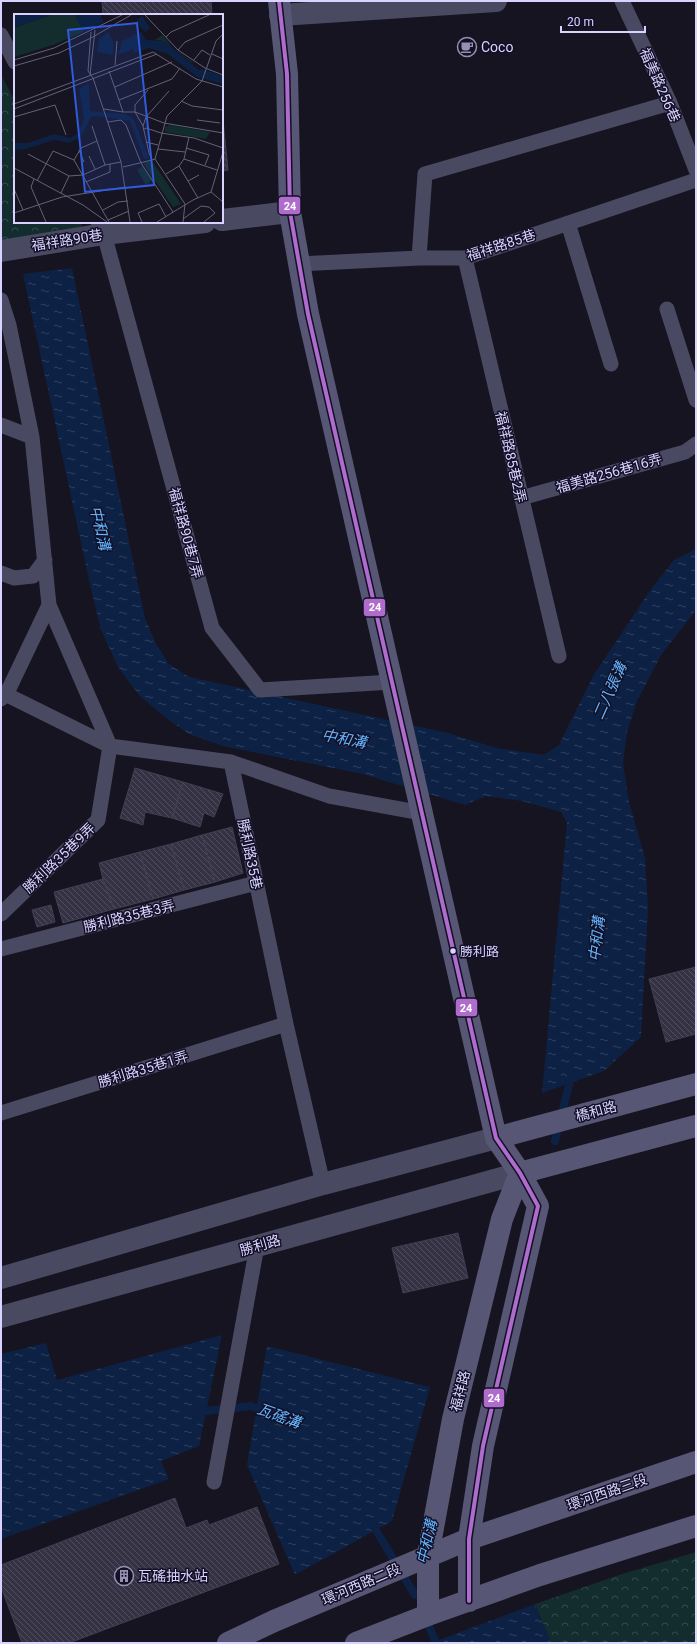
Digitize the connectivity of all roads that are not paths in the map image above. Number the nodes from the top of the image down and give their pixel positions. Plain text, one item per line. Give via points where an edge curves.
1 (496, 1) edge
2 (622, 1) edge
3 (279, 8) edge
4 (1, 35) edge
5 (14, 60) edge
6 (670, 103) junction
7 (696, 170) edge
8 (696, 180) edge
9 (290, 212) junction
10 (223, 220) edge
11 (188, 223) edge
12 (568, 223) junction
13 (101, 228) edge
14 (1, 251) edge
15 (419, 258) junction
16 (465, 258) junction
17 (298, 264) junction
18 (1, 300) edge
19 (667, 309) dead end
20 (611, 364) dead end
21 (696, 400) edge
22 (1, 426) edge
23 (32, 437) junction
24 (696, 444) edge
25 (521, 498) junction
26 (45, 560) junction
27 (1, 573) edge
28 (49, 605) junction
29 (559, 656) dead end
30 (392, 682) junction
31 (2, 695) edge
32 (110, 746) junction
33 (231, 762) junction
34 (422, 813) junction
35 (256, 883) junction
36 (1, 914) edge
37 (1, 949) edge
38 (286, 1024) junction
39 (696, 1084) edge
40 (1, 1113) edge
41 (696, 1126) edge
42 (496, 1138) junction
43 (520, 1173) junction
44 (323, 1184) junction
45 (257, 1246) junction
46 (1, 1278) edge
47 (1, 1317) edge
48 (696, 1462) edge
49 (214, 1482) dead end
50 (519, 1522) joint
51 (696, 1526) edge
52 (468, 1539) junction
53 (428, 1555) junction
54 (469, 1600) junction
55 (428, 1615) junction
56 (228, 1643) edge
57 (356, 1643) edge

1 - 3 street
2 - 6 lane, 福美路256巷
3 - 9 street via 287,74
4 - 5 lane
6 - 7 lane, 福美路256巷
6 - 15 lane via 425,174
8 - 12 lane, 福祥路85巷
9 - 10 street
9 - 17 street
11 - 13 street, 福祥路90巷
12 - 16 lane, 福祥路85巷
12 - 20 lane
13 - 14 street, 福祥路90巷
13 - 30 lane, 福祥路90巷7弄 via 212,628 260,690
15 - 16 lane, 福祥路85巷
15 - 17 lane, 福祥路85巷
16 - 25 lane, 福祥路85巷2弄
17 - 30 street
18 - 23 lane via 9,325
19 - 21 lane
22 - 23 lane
23 - 26 lane
24 - 25 lane, 福美路256巷16弄 via 686,452
25 - 29 lane, 福祥路85巷2弄
26 - 27 lane via 32,576 14,578
26 - 28 lane
28 - 31 lane
28 - 32 lane
30 - 34 street
31 - 32 lane
32 - 33 lane
32 - 36 lane, 勝利路35巷9弄 via 98,820
33 - 34 lane via 329,796
33 - 35 lane, 勝利路35巷
34 - 42 street
35 - 37 lane, 勝利路35巷3弄
35 - 38 lane, 勝利路35巷
38 - 40 lane, 勝利路35巷1弄
38 - 44 lane, 勝利路35巷
39 - 42 street, 橋和路
41 - 43 street
42 - 43 street
42 - 44 street
43 - 45 street, 勝利路
43 - 52 street via 538,1206 483,1446
43 - 53 street, 福祥路 via 502,1219 453,1419
44 - 46 street
45 - 47 street, 勝利路
45 - 49 lane
48 - 50 street, 環河西路三段
50 - 52 street, 環河西路二段
51 - 54 street
52 - 53 street, 環河西路二段
52 - 54 street
53 - 55 street, 福祥路
53 - 56 street, 環河西路二段
54 - 55 street
55 - 57 street

